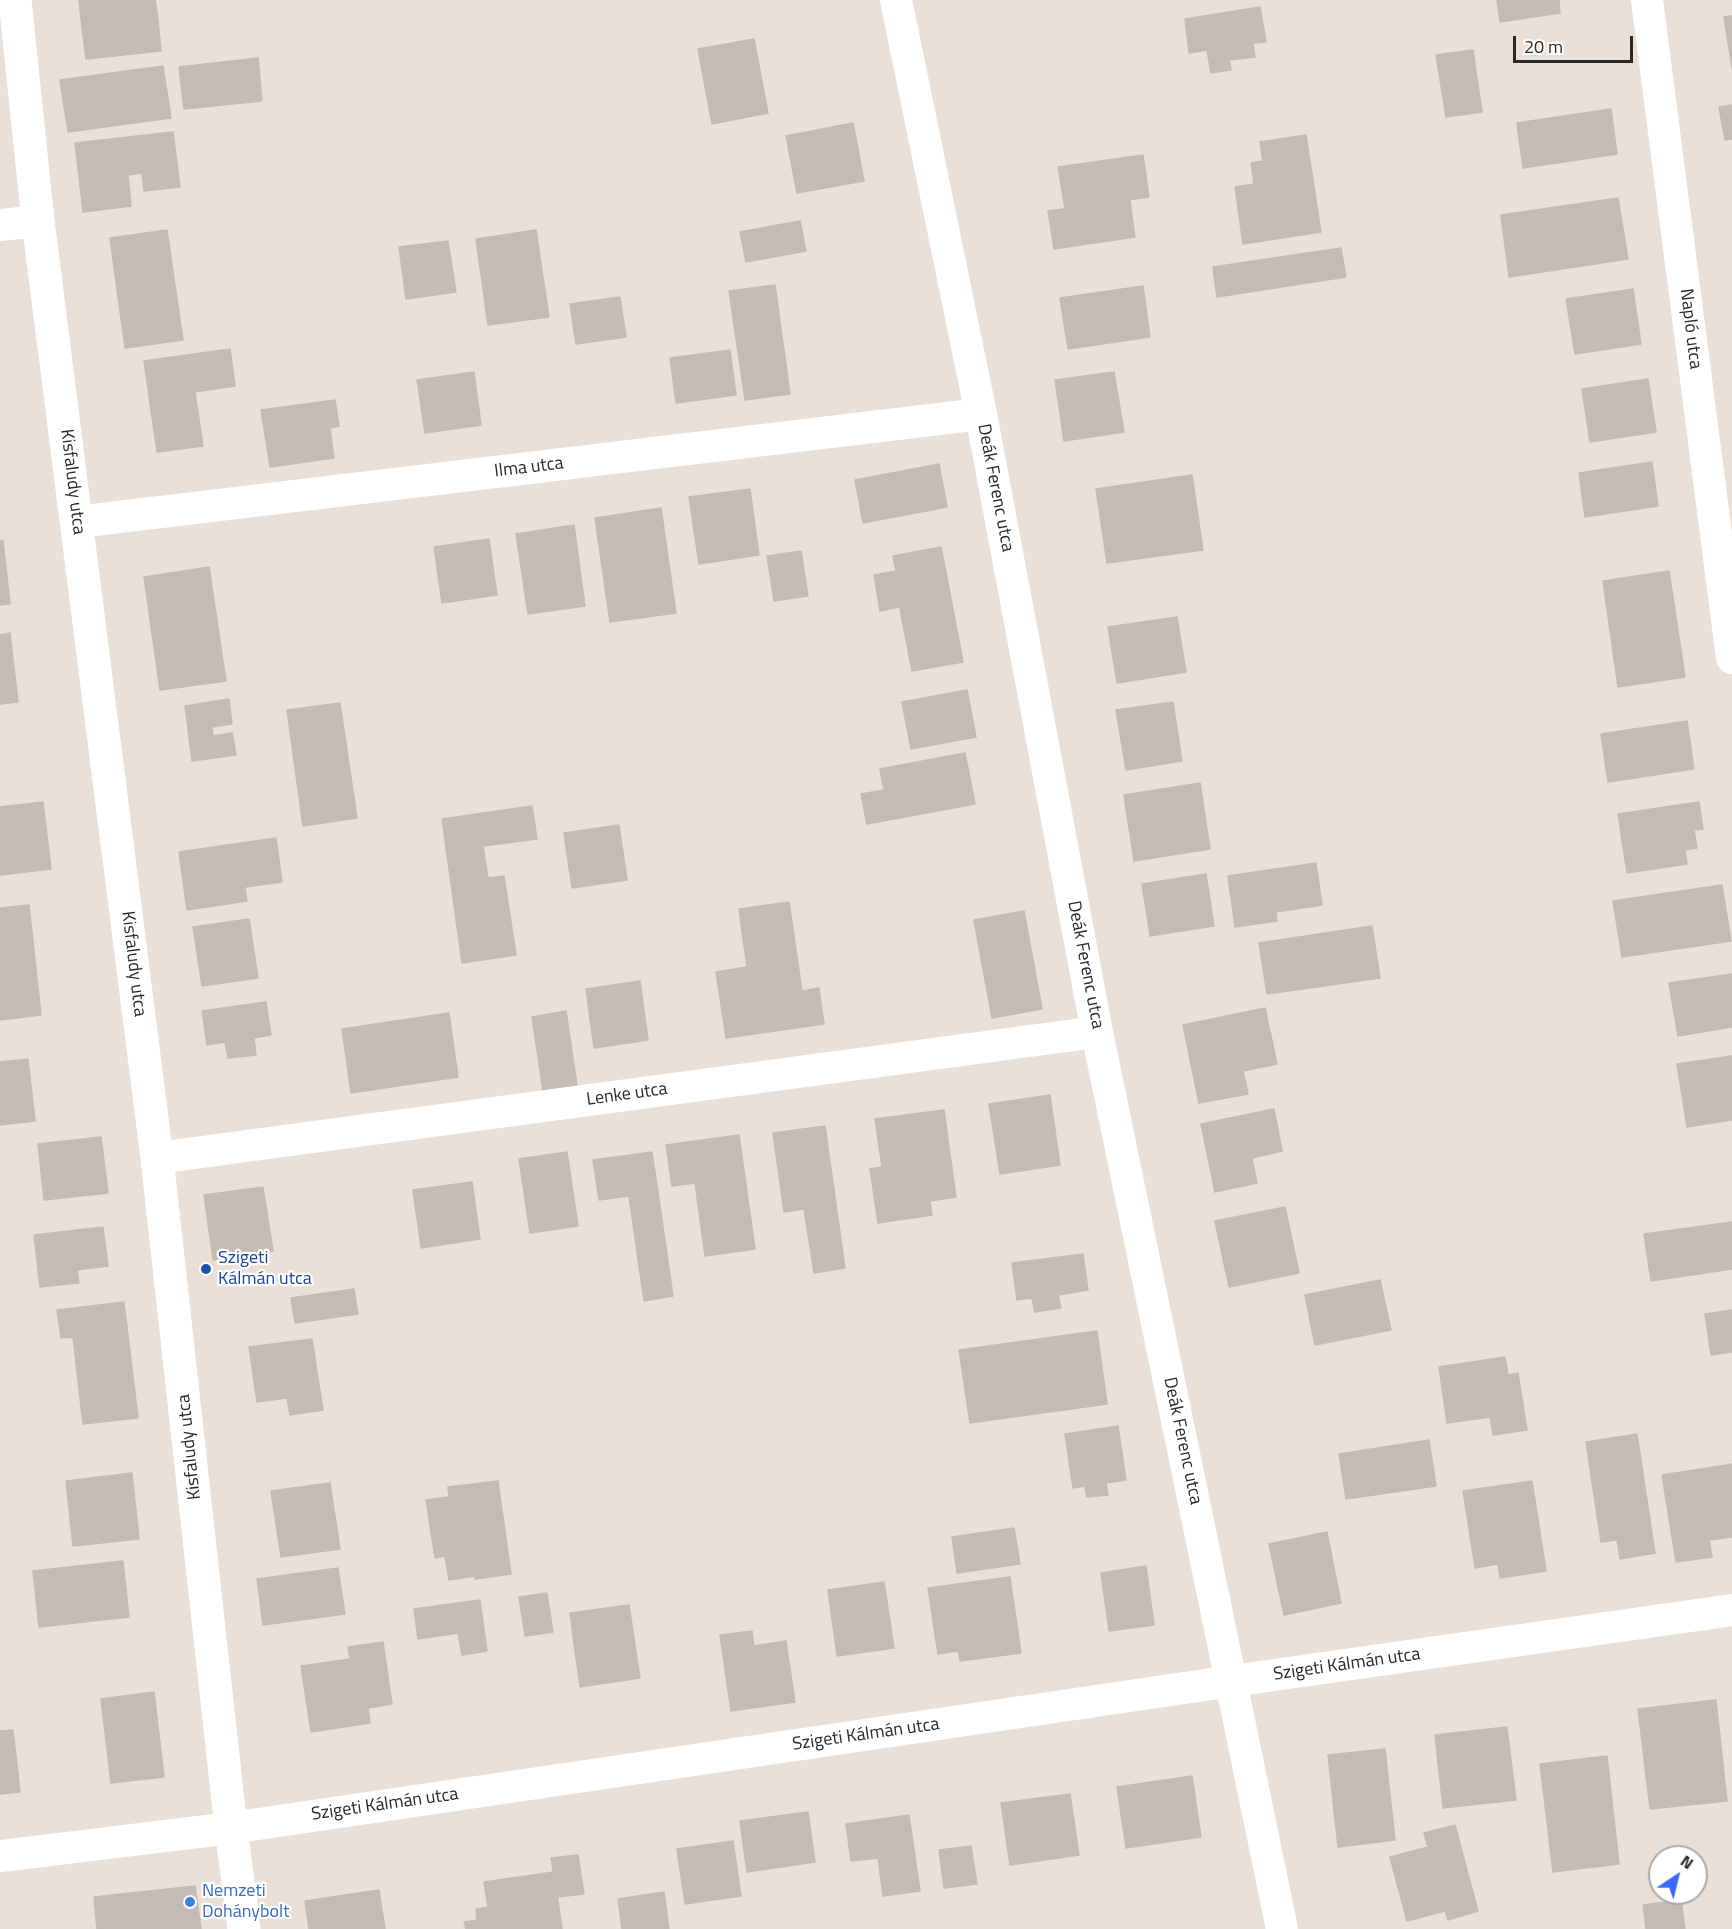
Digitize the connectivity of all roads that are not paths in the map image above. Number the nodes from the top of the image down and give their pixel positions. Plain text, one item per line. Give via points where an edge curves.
1 (15, 0) edge
2 (896, 0) edge
3 (1647, 0) edge
4 (38, 221) junction
5 (0, 225) edge
6 (981, 414) junction
7 (77, 522) junction
8 (1732, 658) edge
9 (1097, 1032) junction
10 (157, 1158) junction
11 (1732, 1610) edge
12 (1232, 1681) junction
13 (231, 1828) junction
14 (0, 1856) edge
15 (244, 1929) edge
16 (1282, 1929) edge

1 - 4 street, Kisfaludy utca
2 - 6 street, Deák Ferenc utca
3 - 8 street, Napló utca
4 - 5 street
4 - 7 street, Kisfaludy utca
6 - 7 street, Ilma utca
6 - 9 street, Deák Ferenc utca
7 - 10 street, Kisfaludy utca
9 - 10 street, Lenke utca
9 - 12 street, Deák Ferenc utca
10 - 13 street, Kisfaludy utca
11 - 12 street, Szigeti Kálmán utca
12 - 13 street, Szigeti Kálmán utca
12 - 16 street, Deák Ferenc utca
13 - 14 street, Szigeti Kálmán utca
13 - 15 street, Kisfaludy utca

